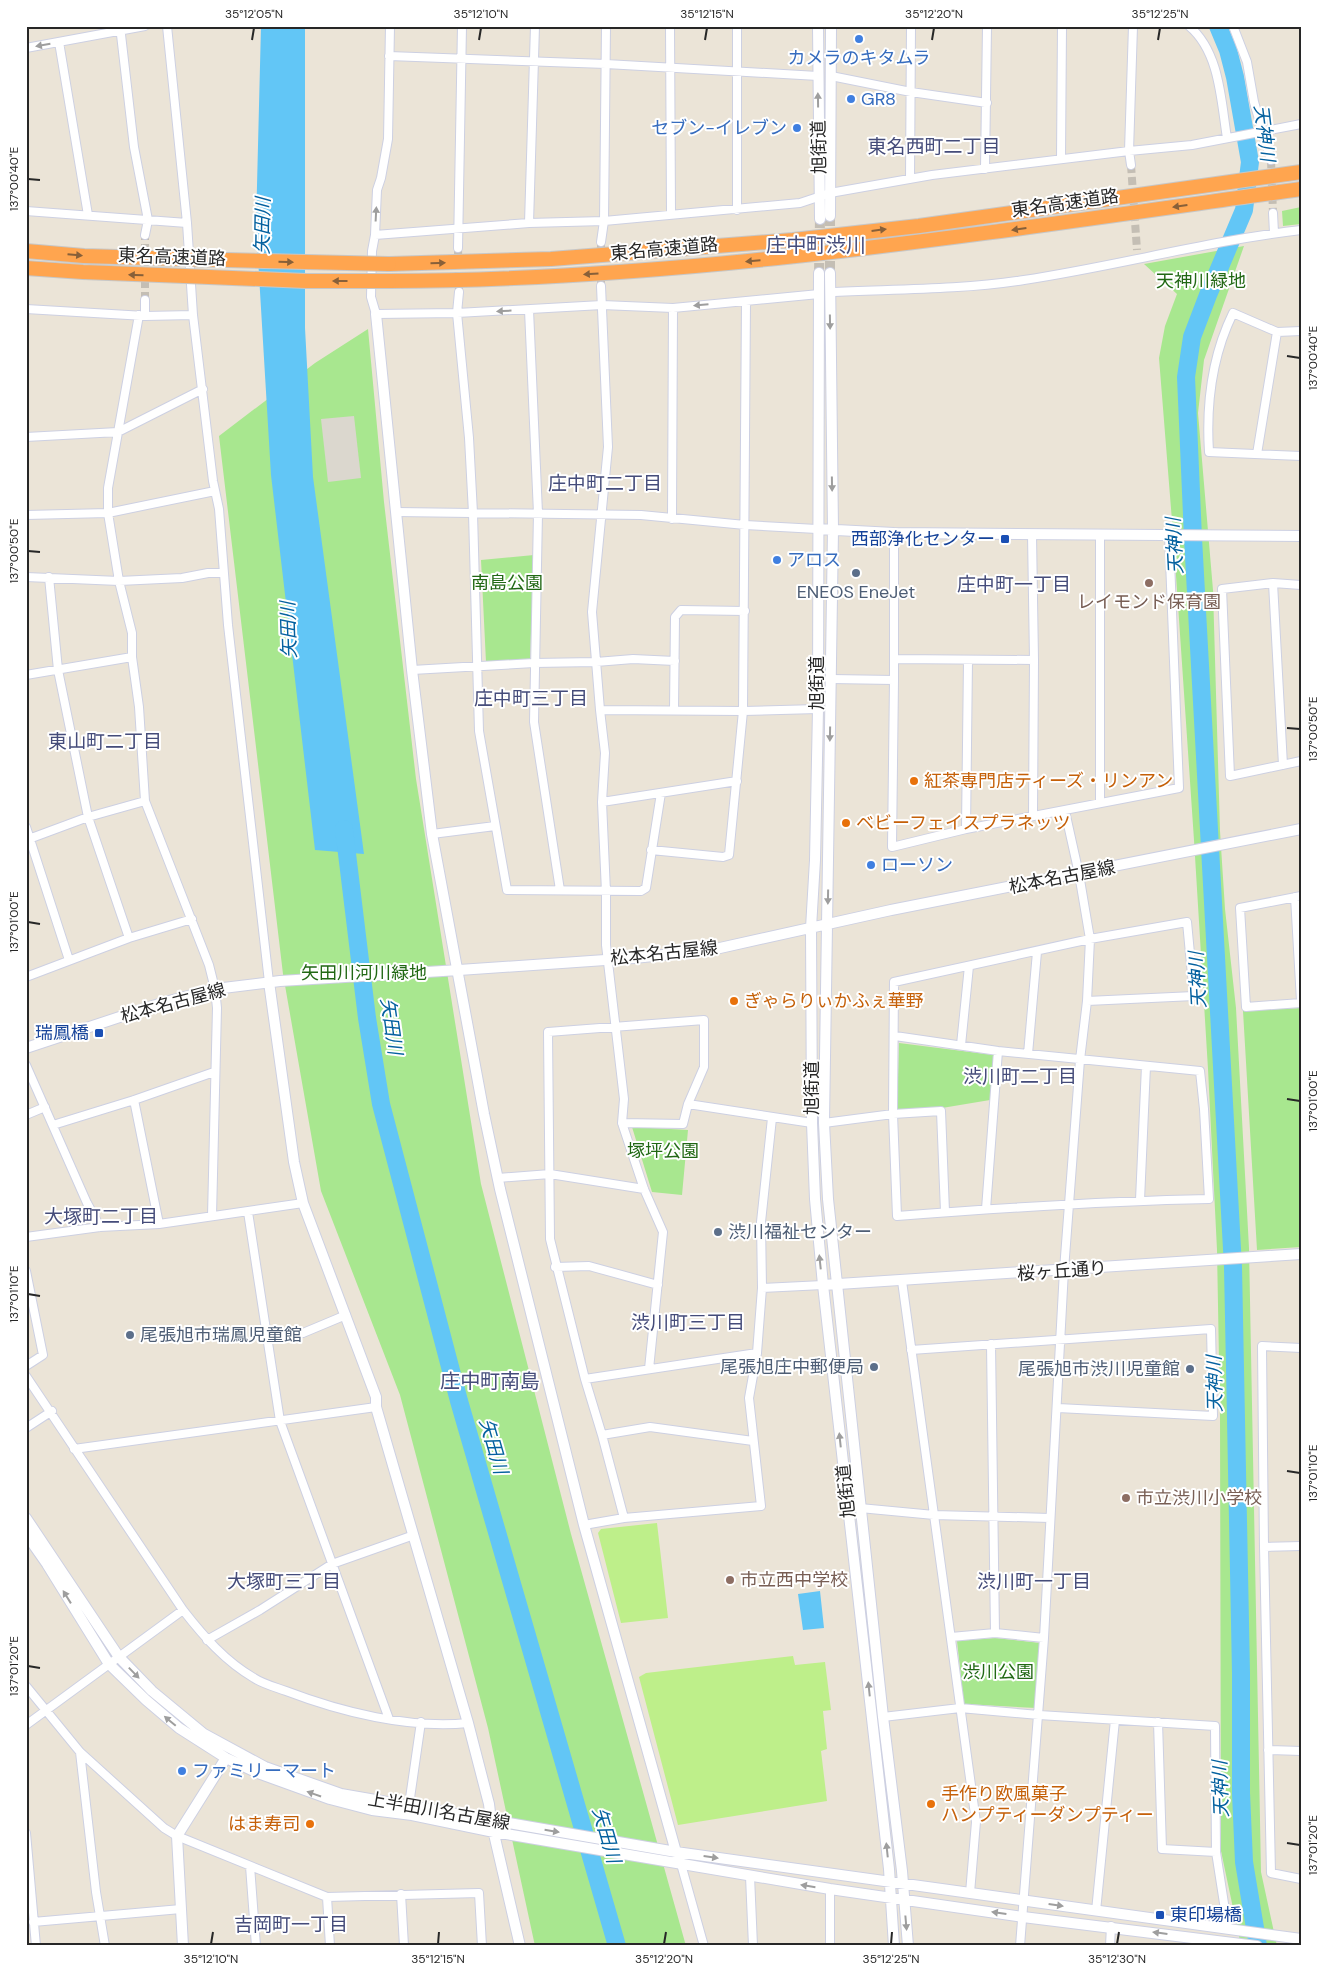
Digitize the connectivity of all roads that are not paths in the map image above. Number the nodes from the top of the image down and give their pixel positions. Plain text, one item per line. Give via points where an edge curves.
1 (145, 26) edge
2 (167, 26) edge
3 (390, 26) edge
4 (462, 26) edge
5 (535, 26) edge
6 (606, 26) edge
7 (670, 26) edge
8 (737, 26) edge
9 (818, 26) edge
10 (831, 26) edge
11 (911, 26) edge
12 (987, 26) edge
13 (1062, 26) edge
14 (1133, 26) edge
15 (1189, 26) edge
16 (1233, 26) edge
17 (120, 29) edge
18 (59, 42) junction
19 (26, 48) edge
20 (390, 56) junction
21 (461, 57) junction
22 (534, 62) junction
23 (606, 64) junction
24 (669, 67) junction
25 (736, 71) junction
26 (818, 76) junction
27 (831, 76) junction
28 (911, 92) junction
29 (987, 103) junction
30 (1301, 124) edge
31 (1261, 130) junction
32 (1230, 138) junction
33 (1129, 151) junction
34 (1061, 159) junction
35 (1271, 160) tunnel mouth
36 (1130, 165) tunnel mouth
37 (986, 169) junction
38 (1301, 172) edge
39 (910, 179) junction
40 (1301, 189) edge
41 (830, 193) junction
42 (819, 197) junction
43 (737, 210) junction
44 (26, 211) edge
45 (1273, 213) tunnel mouth
46 (671, 214) junction
47 (88, 215) junction
48 (148, 220) junction
49 (604, 221) junction
50 (530, 222) junction
51 (187, 223) junction
52 (458, 227) junction
53 (1301, 230) edge
54 (1274, 233) junction
55 (375, 234) junction
56 (145, 235) tunnel mouth
57 (601, 242) tunnel mouth
58 (458, 248) tunnel mouth
59 (1137, 250) tunnel mouth
60 (26, 251) edge
61 (1136, 259) junction
62 (26, 268) edge
63 (819, 273) tunnel mouth
64 (830, 273) tunnel mouth
65 (601, 286) tunnel mouth
66 (459, 292) tunnel mouth
67 (830, 292) junction
68 (819, 294) junction
69 (145, 300) tunnel mouth
70 (746, 301) junction
71 (602, 305) junction
72 (673, 308) junction
73 (26, 309) edge
74 (529, 310) junction
75 (457, 313) junction
76 (376, 314) junction
77 (142, 315) junction
78 (193, 315) junction
79 (1301, 331) edge
80 (1277, 332) junction
81 (203, 389) junction
82 (118, 432) junction
83 (26, 437) edge
84 (1257, 454) junction
85 (1301, 456) edge
86 (215, 491) junction
87 (396, 512) junction
88 (108, 513) junction
89 (473, 513) junction
90 (538, 514) junction
91 (603, 514) junction
92 (26, 515) edge
93 (672, 519) junction
94 (746, 525) junction
95 (817, 529) junction
96 (833, 530) junction
97 (894, 533) junction
98 (1032, 534) junction
99 (1100, 535) junction
100 (1173, 535) junction
101 (1301, 536) edge
102 (223, 573) junction
103 (26, 577) edge
104 (49, 577) junction
105 (119, 581) junction
106 (1273, 584) junction
107 (1301, 585) edge
108 (745, 611) junction
109 (132, 657) junction
110 (894, 659) junction
111 (674, 660) junction
112 (968, 660) junction
113 (1034, 660) junction
114 (596, 662) junction
115 (534, 663) junction
116 (478, 666) junction
117 (58, 670) junction
118 (412, 670) junction
119 (26, 675) edge
120 (831, 679) junction
121 (894, 680) junction
122 (818, 709) junction
123 (600, 710) junction
124 (674, 710) junction
125 (744, 711) junction
126 (1301, 761) edge
127 (1283, 765) junction
128 (737, 781) junction
129 (661, 793) junction
130 (145, 801) junction
131 (602, 802) junction
132 (1100, 802) junction
133 (1065, 810) junction
134 (1033, 816) junction
135 (88, 817) junction
136 (26, 826) edge
137 (495, 826) junction
138 (966, 829) junction
139 (1301, 829) edge
140 (432, 834) junction
141 (28, 839) edge
142 (651, 850) junction
143 (1078, 874) junction
144 (560, 890) junction
145 (606, 892) junction
146 (1298, 897) edge
147 (192, 919) junction
148 (828, 924) junction
149 (811, 928) junction
150 (129, 938) junction
151 (1090, 939) junction
152 (1037, 952) junction
153 (609, 959) junction
154 (69, 960) junction
155 (969, 966) junction
156 (459, 970) junction
157 (26, 977) edge
158 (269, 982) junction
159 (215, 989) junction
160 (1087, 1001) junction
161 (1301, 1002) edge
162 (616, 1027) junction
163 (895, 1036) junction
164 (961, 1045) junction
165 (26, 1048) edge
166 (998, 1051) junction
167 (1028, 1054) junction
168 (1080, 1060) junction
169 (26, 1065) edge
170 (1146, 1066) junction
171 (214, 1072) junction
172 (134, 1100) junction
173 (688, 1104) junction
174 (45, 1106) junction
175 (893, 1114) junction
176 (26, 1115) edge
177 (772, 1118) junction
178 (824, 1122) junction
179 (622, 1123) junction
180 (812, 1123) junction
181 (54, 1125) junction
182 (550, 1174) junction
183 (498, 1178) junction
184 (644, 1188) junction
185 (1140, 1200) junction
186 (303, 1203) junction
187 (1070, 1204) junction
188 (986, 1209) junction
189 (248, 1212) junction
190 (945, 1212) junction
191 (212, 1216) junction
192 (159, 1224) junction
193 (100, 1227) junction
194 (26, 1237) edge
195 (1301, 1254) edge
196 (555, 1267) junction
197 (1064, 1270) junction
198 (26, 1271) edge
199 (902, 1281) junction
200 (838, 1284) junction
201 (658, 1285) junction
202 (822, 1285) junction
203 (762, 1288) junction
204 (346, 1315) junction
205 (267, 1338) junction
206 (1060, 1338) junction
207 (992, 1344) junction
208 (1301, 1348) edge
209 (911, 1350) junction
210 (757, 1353) junction
211 (26, 1366) edge
212 (649, 1369) junction
213 (26, 1376) edge
214 (585, 1379) junction
215 (376, 1407) junction
216 (1058, 1408) junction
217 (52, 1411) junction
218 (280, 1420) junction
219 (26, 1428) edge
220 (602, 1435) junction
221 (753, 1441) junction
222 (74, 1449) junction
223 (860, 1508) junction
224 (934, 1515) junction
225 (992, 1516) junction
226 (26, 1518) edge
227 (624, 1518) junction
228 (1050, 1518) junction
229 (584, 1525) junction
230 (26, 1534) edge
231 (414, 1535) junction
232 (1301, 1546) edge
233 (1264, 1547) junction
234 (332, 1564) junction
235 (183, 1610) junction
236 (995, 1633) junction
237 (951, 1637) junction
238 (1044, 1638) junction
239 (207, 1640) junction
240 (119, 1657) junction
241 (109, 1664) junction
242 (26, 1686) edge
243 (960, 1708) junction
244 (47, 1709) junction
245 (1039, 1715) junction
246 (882, 1717) junction
247 (389, 1719) junction
248 (1115, 1720) junction
249 (420, 1722) junction
250 (1158, 1722) junction
251 (468, 1723) junction
252 (26, 1725) edge
253 (1268, 1750) junction
254 (1301, 1751) edge
255 (80, 1752) junction
256 (226, 1758) junction
257 (409, 1805) junction
258 (491, 1821) junction
259 (494, 1832) junction
260 (26, 1833) edge
261 (177, 1836) junction
262 (676, 1852) junction
263 (1216, 1852) junction
264 (681, 1864) junction
265 (250, 1866) junction
266 (750, 1876) junction
267 (1301, 1879) edge
268 (890, 1883) junction
269 (903, 1885) junction
270 (830, 1889) junction
271 (970, 1893) junction
272 (401, 1894) junction
273 (327, 1897) junction
274 (891, 1899) junction
275 (904, 1900) junction
276 (1025, 1901) junction
277 (181, 1909) junction
278 (1096, 1911) junction
279 (100, 1915) junction
280 (1024, 1916) junction
281 (34, 1922) junction
282 (1111, 1926) junction
283 (1228, 1929) junction
284 (1301, 1940) edge
285 (1186, 1941) edge
286 (1231, 1944) edge
287 (36, 1946) edge
288 (105, 1946) edge
289 (183, 1946) edge
290 (256, 1946) edge
291 (330, 1946) edge
292 (404, 1946) edge
293 (482, 1946) edge
294 (520, 1946) edge
295 (704, 1946) edge
296 (753, 1946) edge
297 (830, 1946) edge
298 (894, 1946) edge
299 (908, 1946) edge
300 (1020, 1946) edge
301 (1110, 1946) edge
302 (1257, 1946) edge

1 - 17 street
2 - 51 street
3 - 20 street
4 - 21 street
5 - 22 street
6 - 23 street
7 - 24 street
8 - 25 street
9 - 26 street, 旭街道
10 - 27 street, 旭街道
11 - 28 street
12 - 29 street
13 - 34 street
14 - 33 street
15 - 32 street via 1207,49 1215,70
16 - 31 street via 1247,62
17 - 18 street
17 - 48 street via 134,147
18 -> 19 street
18 - 47 street
20 - 21 street
55 -> 20 street via 377,190 388,139
21 - 22 street
21 - 52 street
22 - 23 street
22 - 50 street
23 - 24 street
23 - 49 street
24 - 25 street
24 - 46 street
25 - 26 street
25 - 43 street
42 -> 26 street, 旭街道
27 - 28 street
27 - 41 street, 旭街道
28 - 29 street
28 - 39 street
29 - 37 street
30 - 31 street
31 - 32 street
31 - 35 street
32 - 33 street
33 - 34 street
33 - 36 street
34 - 37 street
37 - 39 street
60 -> 38 highway, 東名高速道路, bridge via 84,256 308,263 551,259 793,240 919,226
39 - 41 street
40 -> 62 highway, 東名高速道路, bridge via 795,258 550,277 306,281
41 - 42 street
41 - 42 street, 旭街道 via 825,217
42 - 43 street via 800,203
43 - 46 street
44 - 47 street
45 - 54 street
46 - 49 street
47 - 48 street
48 - 51 street
48 - 56 street
49 - 50 street
49 - 57 street
50 - 52 street
51 - 78 street
52 - 55 street
52 - 58 street
53 - 54 street
54 - 61 street
55 - 76 street via 371,297
59 - 61 street
61 - 67 street via 981,285
63 - 68 street, 旭街道
64 - 67 street, 旭街道
65 - 71 street
66 - 75 street
67 -> 96 street, 旭街道
68 - 70 street
68 - 95 street, 旭街道
69 - 77 street
70 -> 72 street
70 - 94 street
71 - 72 street
71 - 74 street
71 - 91 street via 608,447
72 - 93 street
73 - 77 street
74 -> 75 street
74 - 90 street
75 - 76 street
75 - 89 street
76 - 87 street
77 - 78 street
77 - 82 street
78 - 81 street
79 - 80 street
80 - 84 street
80 - 84 street via 1233,313 1214,367 1208,414 1209,452
81 - 82 street
81 - 86 street
82 - 83 street
82 - 88 street via 108,488
84 - 85 street
86 - 88 street
86 - 102 street
87 - 89 street
87 - 118 street
88 - 92 street
88 - 105 street
89 - 90 street
89 - 116 street
90 - 91 street
90 - 115 street
91 - 93 street
91 - 114 street via 592,612
93 - 94 street
94 - 95 street
94 - 108 street
95 - 96 street
95 - 122 street, 旭街道
96 - 97 street
96 - 120 street, 旭街道
97 - 98 street
97 - 110 street
98 - 99 street
98 - 113 street
99 - 100 street
99 - 132 street
100 - 101 street
100 - 132 street via 1179,788
102 - 105 street
102 - 158 street
103 - 104 street
104 - 105 street
104 - 117 street
105 - 109 street via 132,634
106 - 107 street
106 - 127 street
106 - 127 street via 1222,589 1230,776
108 - 111 street via 677,612
108 - 125 street
109 - 117 street
109 - 130 street
110 - 112 street
110 - 121 street
111 - 114 street
111 - 124 street
112 - 113 street
112 - 138 street
113 - 134 street
114 - 115 street
114 - 123 street
115 - 116 street
115 - 144 street via 534,722
116 - 118 street
116 - 137 street via 480,730
117 - 119 street
117 - 135 street
118 - 140 street
120 - 121 street
120 -> 148 street, 旭街道
121 - 138 street via 892,847
122 - 125 street
122 - 149 street, 旭街道
123 - 124 street
123 - 131 street via 605,753
124 - 125 street
125 - 128 street
126 - 127 street
128 - 129 street
128 - 142 street via 729,854 723,857
129 - 131 street
129 - 142 street
130 - 135 street
130 - 147 street
131 - 145 street
132 - 133 street
133 - 134 street
133 - 143 street
134 - 138 street
135 - 141 street
135 - 150 street
136 - 141 street
137 - 140 street
137 - 144 street via 507,890
139 - 143 street, 松本名古屋線
140 - 156 street
141 - 154 street
142 - 145 street via 646,888
143 - 148 street, 松本名古屋線
143 - 151 street
144 - 145 street
145 - 153 street
146 - 161 street
146 - 161 street via 1240,908 1246,1007
147 - 150 street
147 - 159 street
148 - 149 street, 松本名古屋線
148 - 178 street, 旭街道
149 - 153 street, 松本名古屋線 via 710,950
149 - 180 street, 旭街道
150 - 154 street
151 - 152 street
151 - 160 street
151 - 160 street via 1187,922 1194,996
152 - 155 street
152 - 167 street
153 - 156 street, 松本名古屋線
153 - 162 street
154 - 157 street
155 - 163 street via 894,982
155 - 164 street
156 - 158 street, 松本名古屋線
156 - 183 street
158 - 159 street, 松本名古屋線
158 - 186 street via 294,1162
159 - 165 street, 松本名古屋線
159 - 171 street
160 - 168 street
162 - 173 street via 704,1020 704,1067
162 - 179 street via 624,1099
162 - 182 street via 548,1032
163 - 164 street
163 - 175 street
164 - 166 street
166 - 167 street
166 - 188 street
167 - 168 street
168 - 170 street
168 - 187 street
169 - 174 street
170 - 185 street
170 - 185 street via 1200,1071 1209,1199
171 - 172 street
171 - 191 street
172 - 181 street
172 - 192 street
173 - 177 street
173 - 179 street via 683,1124
174 - 176 street
174 - 181 street
175 - 178 street
175 - 190 street via 941,1112
175 - 190 street via 898,1216
177 - 180 street
177 - 203 street via 761,1222
178 - 200 street, 旭街道 via 828,1199
179 - 184 street
202 -> 180 street, 旭街道
181 - 193 street via 83,1196
182 - 183 street
182 - 184 street
182 - 196 street via 550,1239
183 - 229 street
184 - 201 street via 663,1232
185 - 187 street
186 - 189 street
186 - 204 street
187 - 188 street
187 - 197 street
188 - 190 street
189 - 191 street
189 - 205 street
191 - 192 street
192 - 193 street
193 - 194 street
195 - 197 street, 桜ヶ丘通り
196 - 201 street via 589,1266
196 - 214 street
197 - 199 street, 桜ヶ丘通り
197 - 206 street
198 - 211 street via 42,1355
199 - 200 street, 桜ヶ丘通り
199 - 209 street
200 - 202 street, 桜ヶ丘通り
200 - 223 street, 旭街道
201 - 212 street
202 - 203 street
268 -> 202 street, 旭街道
203 - 210 street
204 - 205 street via 303,1333
204 - 215 street via 376,1397
205 - 218 street
206 - 207 street
206 - 216 street
206 - 216 street via 1211,1328 1214,1416
207 - 209 street
207 - 225 street
208 - 233 street via 1262,1346
209 - 224 street
210 - 212 street
210 - 221 street via 749,1398
212 - 214 street
213 - 217 street
214 - 220 street
215 - 218 street
215 - 231 street
216 - 228 street
217 - 219 street
217 - 222 street
218 - 222 street
218 - 234 street
220 - 221 street via 650,1427
220 - 227 street
221 - 227 street via 761,1506
222 - 235 street
223 - 224 street
223 - 246 street, 旭街道
224 - 225 street
224 - 237 street
225 - 228 street
225 - 236 street
226 - 240 street, 上半田川名古屋線
227 - 229 street
228 - 238 street
229 - 262 street
241 -> 230 street, 上半田川名古屋線
231 - 234 street
231 - 251 street
232 - 233 street
233 - 253 street
234 - 239 street
234 - 247 street
235 - 239 street
235 - 240 street
236 - 237 street
236 - 238 street
237 - 243 street
238 - 245 street
239 - 247 street via 256,1680 306,1699
240 - 241 street
240 -> 257 street, 上半田川名古屋線 via 152,1691 204,1734 265,1766 341,1794
241 - 244 street
256 -> 241 street, 上半田川名古屋線 via 179,1728
242 - 244 street
243 - 245 street
243 - 246 street
243 - 271 street via 976,1822
244 - 252 street
244 - 255 street
245 - 248 street
245 - 276 street
246 - 269 street, 旭街道
247 - 249 street
248 - 250 street
248 - 278 street
249 - 251 street
249 - 257 street
250 - 263 street via 1162,1849
250 - 263 street via 1215,1726
251 - 258 street
253 - 254 street
253 - 267 street via 1271,1873
255 - 261 street
255 - 279 street
259 -> 256 street, 上半田川名古屋線 via 330,1800
256 - 261 street
257 - 258 street, 上半田川名古屋線
258 - 259 street
258 -> 262 street, 上半田川名古屋線
259 - 264 street, 上半田川名古屋線
259 - 294 street
260 - 281 street
261 - 265 street
261 - 277 street
262 - 264 street
262 -> 268 street, 上半田川名古屋線
263 - 283 street
264 - 266 street, 上半田川名古屋線
264 - 295 street
265 - 273 street
265 - 290 street
270 -> 266 street, 上半田川名古屋線
266 - 296 street
268 - 269 street, 上半田川名古屋線
268 - 274 street, 旭街道
269 - 271 street, 上半田川名古屋線
269 - 275 street
270 - 274 street, 上半田川名古屋線
270 - 297 street
271 - 276 street, 上半田川名古屋線
272 - 273 street
272 - 292 street
272 - 293 street via 479,1893
273 - 291 street
274 - 275 street, 上半田川名古屋線
274 - 298 street
280 -> 275 street, 上半田川名古屋線
275 -> 299 street
276 -> 278 street, 上半田川名古屋線
276 - 280 street
277 - 279 street
277 - 289 street
278 - 283 street, 上半田川名古屋線
279 - 281 street
279 - 288 street
280 - 282 street, 上半田川名古屋線
280 - 300 street
281 - 287 street
285 -> 282 street, 上半田川名古屋線
282 - 301 street
283 - 284 street, 上半田川名古屋線
285 - 286 street, 上半田川名古屋線
286 - 302 street, 上半田川名古屋線

